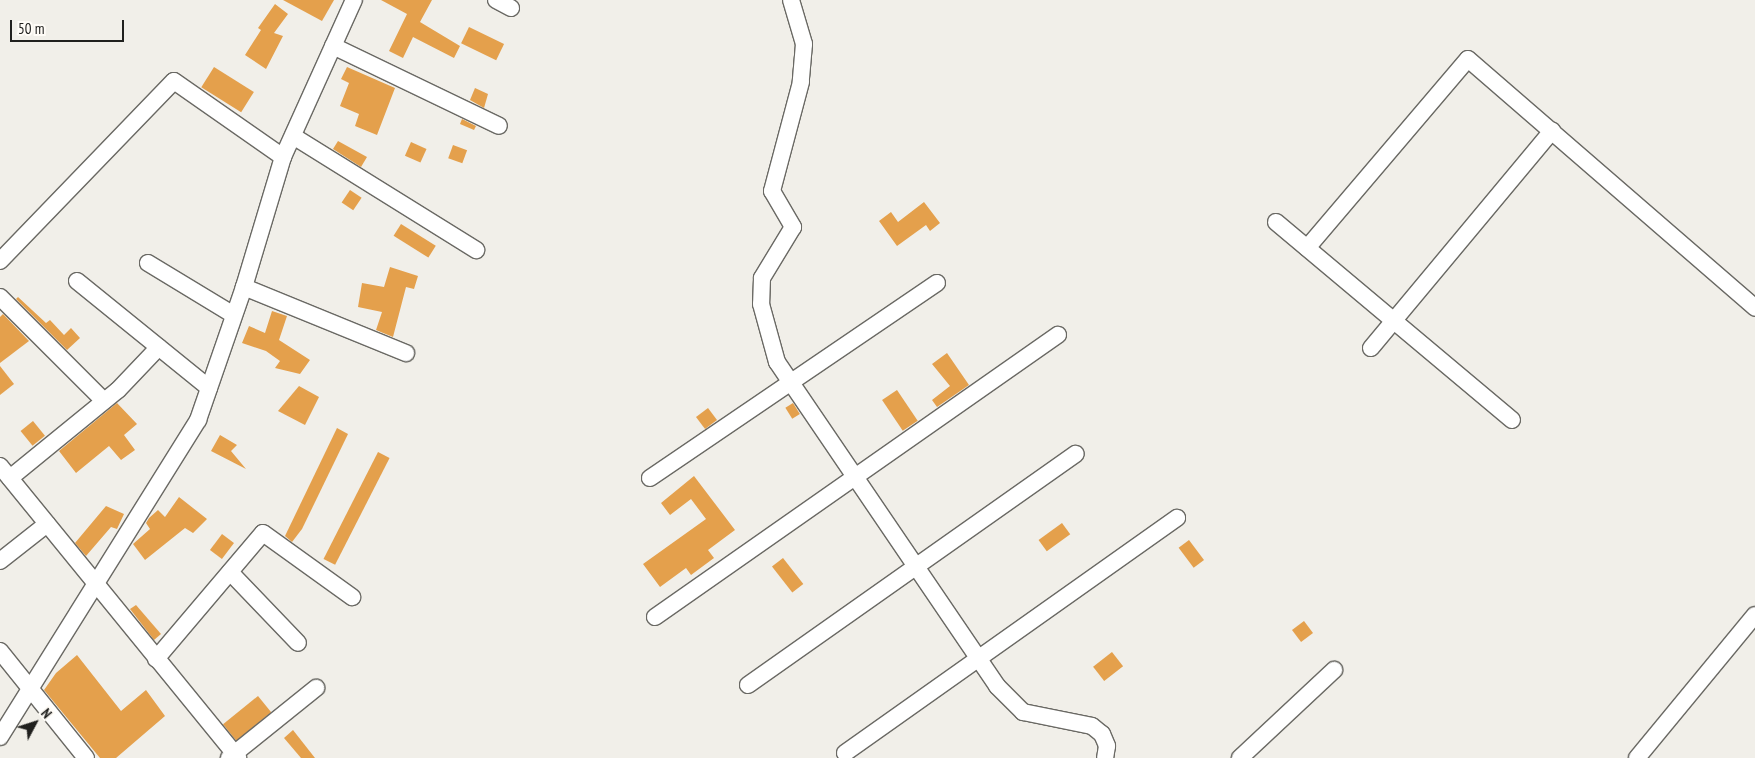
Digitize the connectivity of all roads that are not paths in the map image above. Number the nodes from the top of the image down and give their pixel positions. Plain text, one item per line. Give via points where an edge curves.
1 (354, 0) edge
2 (496, 0) edge
3 (791, 0) edge
4 (511, 8) dead end
5 (334, 46) junction
6 (499, 126) dead end
7 (1552, 132) junction
8 (293, 136) junction
9 (284, 157) junction
10 (1276, 222) dead end
11 (1307, 248) junction
12 (476, 250) dead end
13 (0, 261) edge
14 (148, 263) dead end
15 (76, 281) dead end
16 (937, 283) dead end
17 (244, 287) junction
18 (0, 297) edge
19 (1755, 308) edge
20 (234, 315) junction
21 (1393, 321) junction
22 (1058, 335) dead end
23 (159, 347) junction
24 (1371, 348) dead end
25 (406, 354) dead end
26 (790, 382) junction
27 (209, 388) junction
28 (104, 401) junction
29 (1512, 420) dead end
30 (1076, 454) dead end
31 (5, 472) edge
32 (855, 477) junction
33 (650, 478) dead end
34 (1177, 518) dead end
35 (46, 524) junction
36 (0, 561) edge
37 (916, 567) junction
38 (230, 572) junction
39 (96, 584) junction
40 (352, 597) dead end
41 (1755, 616) edge
42 (656, 617) dead end
43 (298, 643) dead end
44 (0, 651) edge
45 (156, 658) junction
46 (978, 659) junction
47 (1334, 670) dead end
48 (748, 685) dead end
49 (316, 688) dead end
50 (31, 689) junction
51 (0, 737) edge
52 (845, 753) dead end
53 (234, 757) edge
54 (86, 758) edge
55 (1105, 758) edge
56 (1240, 758) edge
57 (1637, 758) edge

1 - 5 street
2 - 4 street
3 - 26 street via 804,44 801,82 772,191 794,227 762,278 761,304 777,362
5 - 6 street
5 - 8 street
7 - 11 street via 1468,59
7 - 19 street
7 - 21 street
8 - 9 street
8 - 12 street
9 - 13 street via 174,81
9 - 17 street
10 - 11 street
11 - 21 street
14 - 20 street
15 - 23 street
16 - 26 street
17 - 20 street
17 - 25 street
18 - 28 street
20 - 27 street
21 - 24 street
21 - 29 street
22 - 32 street
23 - 27 street
23 - 28 street
26 - 32 street
26 - 33 street
27 - 39 street via 198,420
28 - 31 street
30 - 37 street
31 - 35 street
32 - 37 street
32 - 42 street
34 - 46 street
35 - 36 street
35 - 39 street
37 - 46 street
37 - 48 street
38 - 40 street via 263,533
38 - 43 street
38 - 45 street
39 - 45 street
39 - 50 street
41 - 57 street
44 - 50 street
45 - 53 street
46 - 52 street
46 - 55 street via 997,686 1023,712 1092,726 1102,734 1107,746
47 - 56 street
49 - 53 street
50 - 51 street
50 - 54 street

